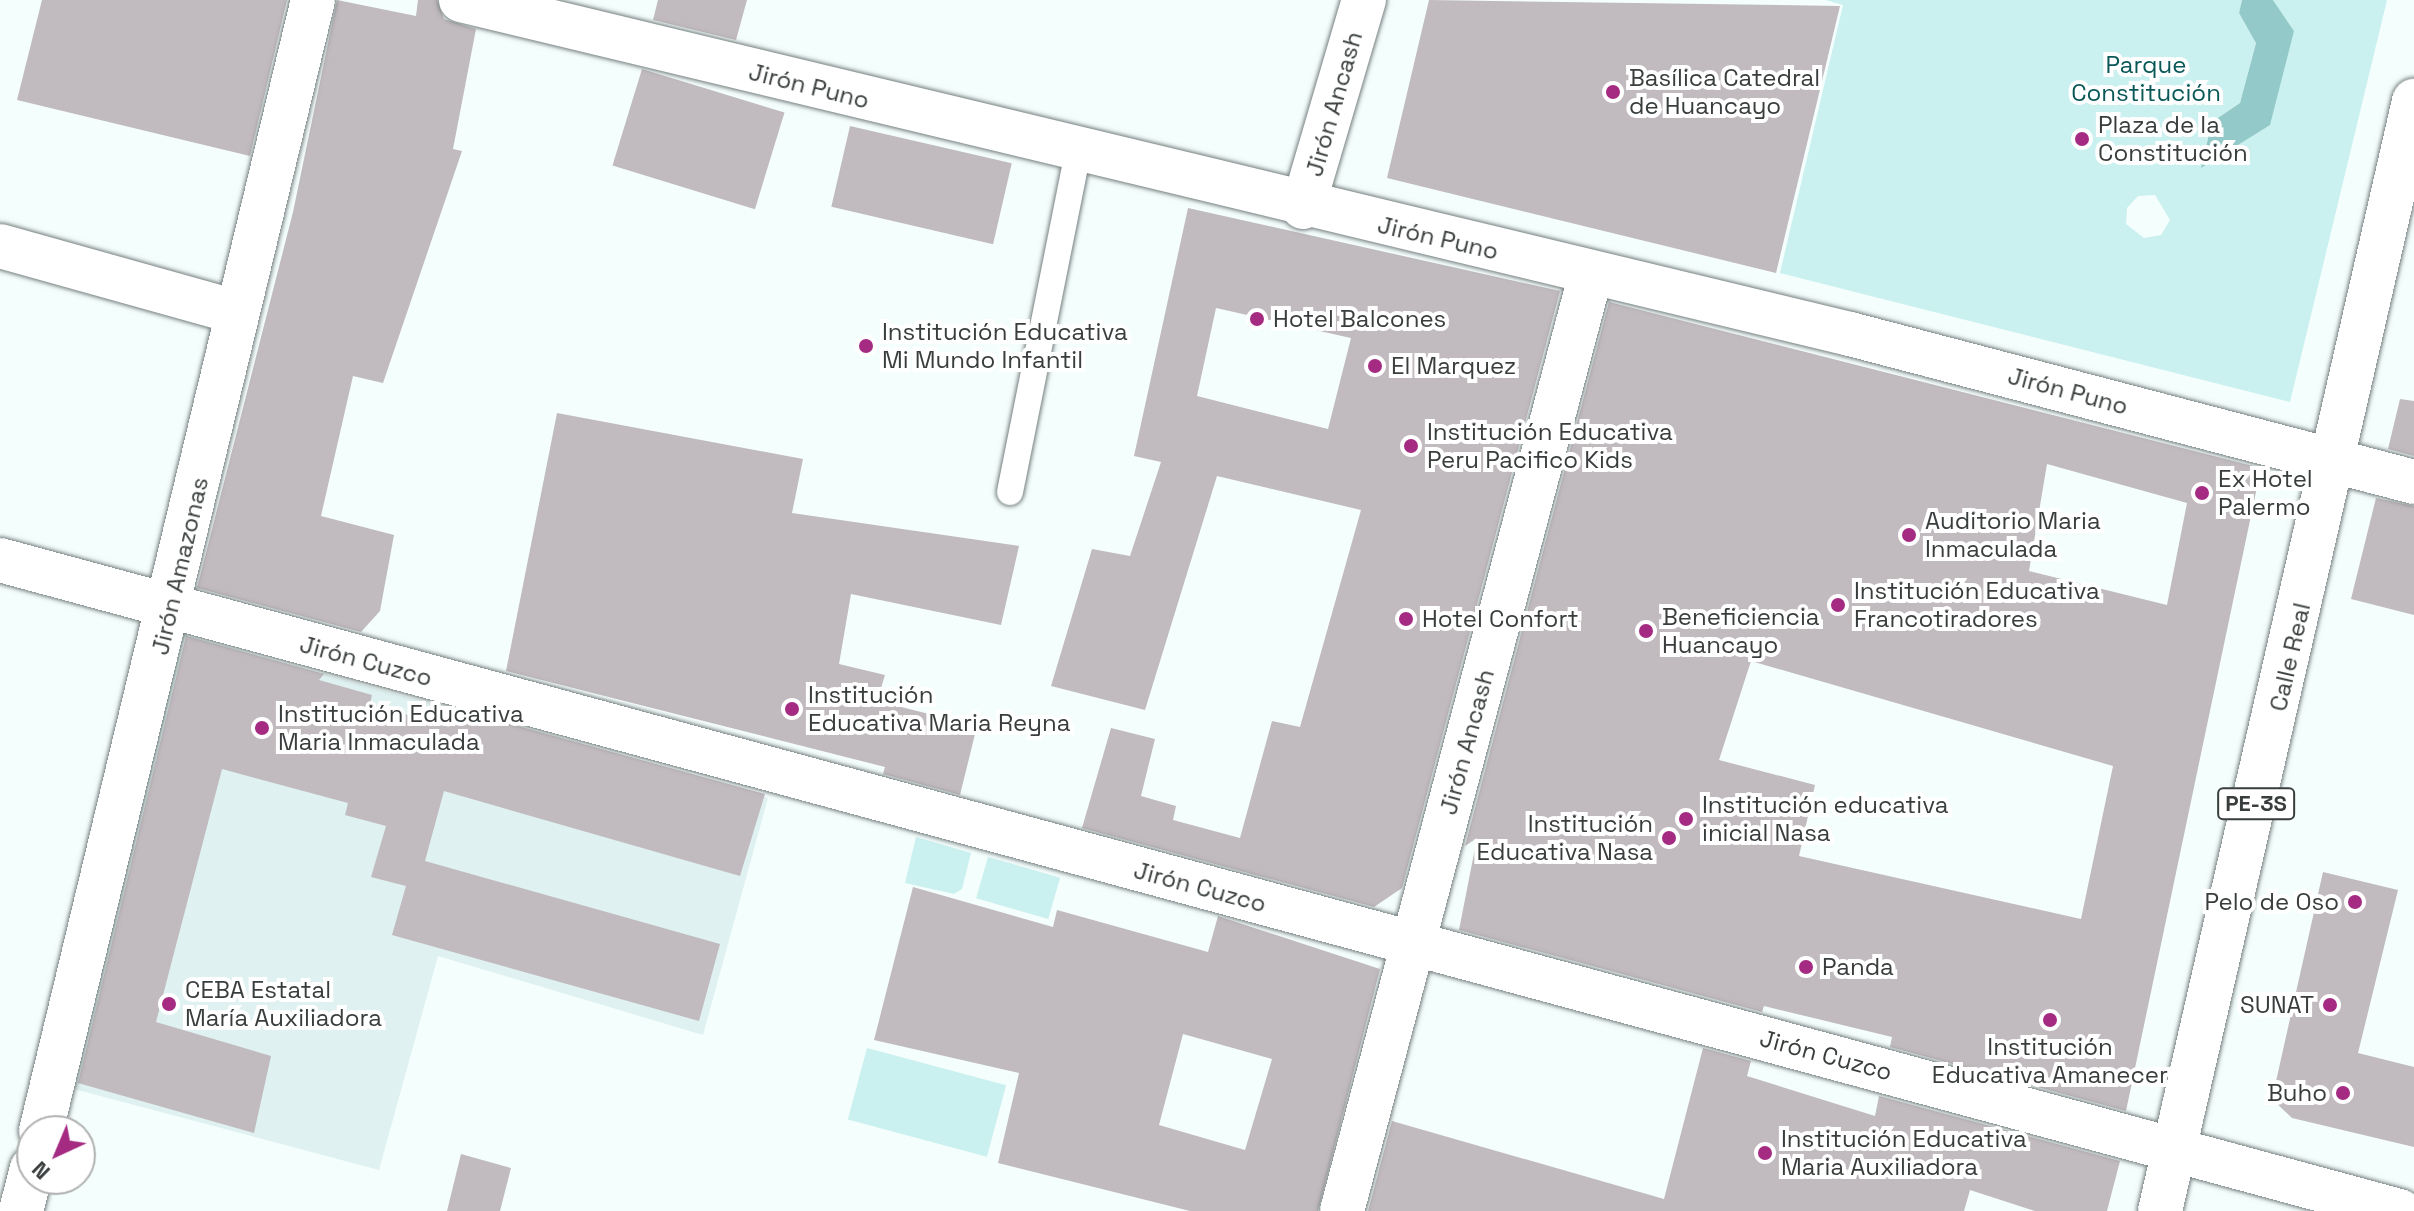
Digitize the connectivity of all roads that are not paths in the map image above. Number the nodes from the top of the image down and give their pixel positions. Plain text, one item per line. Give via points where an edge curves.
1 (313, 0) edge
2 (1364, 0) edge
3 (478, 2) edge
4 (2414, 101) edge
5 (1078, 152) junction
6 (1303, 207) junction
7 (0, 246) edge
8 (1591, 273) junction
9 (237, 312) junction
10 (2336, 460) junction
11 (2414, 482) edge
12 (1010, 492) dead end
13 (0, 560) edge
14 (171, 609) junction
15 (1413, 944) junction
16 (45, 1115) edge
17 (2175, 1148) junction
18 (1342, 1211) edge
19 (2160, 1211) edge
20 (2400, 1211) edge

1 - 9 main road, Jirón Amazonas
2 - 6 main road, Jirón Ancash
3 - 5 main road, Jirón Puno
4 - 10 main road, Calle Real / PE-3S
5 - 6 main road, Jirón Puno
5 - 12 lane
6 - 8 main road, Jirón Puno
7 - 9 main road
8 - 10 main road, Jirón Puno
8 - 15 main road, Jirón Ancash
9 - 14 main road, Jirón Amazonas
10 - 11 main road, Jirón Puno
10 - 17 main road, Calle Real / PE-3S
13 - 14 main road, Jirón Cuzco
14 - 15 main road, Jirón Cuzco
14 - 16 main road, Jirón Amazonas
15 - 17 main road, Jirón Cuzco
15 - 18 main road, Jirón Ancash
17 - 19 main road, Calle Real / PE-3S
17 - 20 main road, Jirón Cuzco

